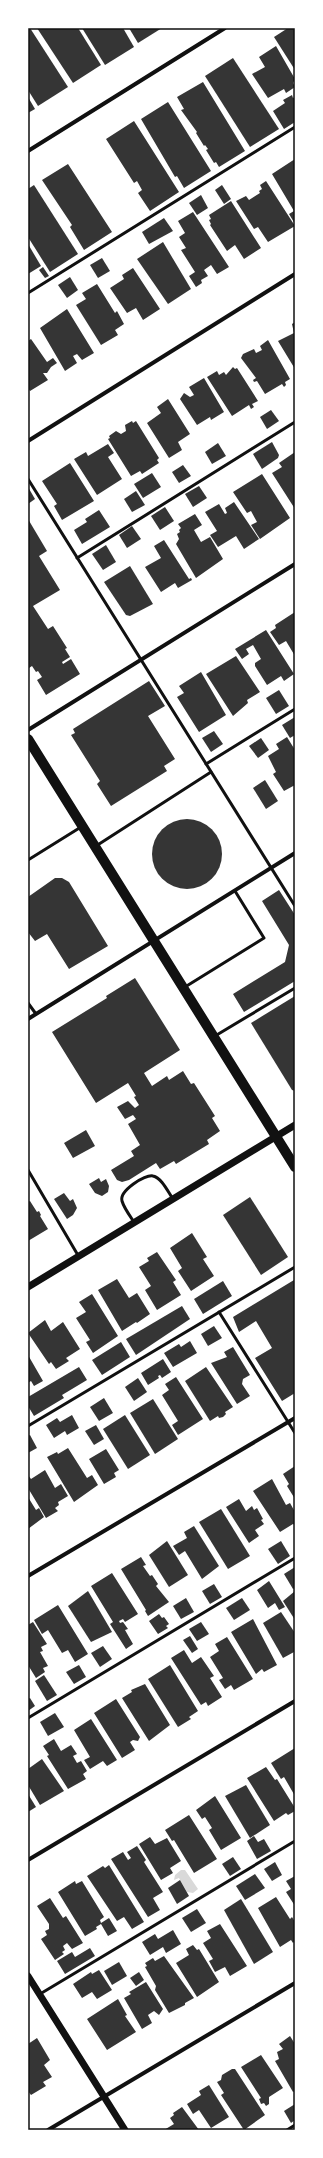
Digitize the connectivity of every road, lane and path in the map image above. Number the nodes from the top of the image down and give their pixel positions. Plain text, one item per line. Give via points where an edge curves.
1 (225, 28) edge
2 (295, 127) edge
3 (28, 151) edge
4 (295, 274) edge
5 (28, 293) edge
6 (295, 422) edge
7 (28, 441) edge
8 (28, 479) edge
9 (77, 558) junction
10 (295, 564) edge
11 (141, 660) junction
12 (295, 709) edge
13 (28, 730) edge
14 (28, 739) edge
15 (206, 764) junction
16 (211, 772) junction
17 (82, 826) junction
18 (95, 847) junction
19 (295, 853) edge
20 (28, 860) edge
21 (271, 868) junction
22 (235, 891) junction
23 (295, 906) edge
24 (154, 941) junction
25 (183, 988) junction
26 (295, 988) edge
27 (28, 1003) edge
28 (36, 1014) junction
29 (28, 1019) edge
30 (214, 1037) junction
31 (295, 1125) edge
32 (276, 1136) junction
33 (295, 1167) edge
34 (28, 1170) edge
35 (173, 1200) junction
36 (134, 1223) junction
37 (79, 1257) junction
38 (295, 1267) edge
39 (28, 1287) edge
40 (219, 1312) junction
41 (295, 1418) edge
42 (288, 1422) junction
43 (28, 1426) edge
44 (295, 1433) edge
45 (295, 1558) edge
46 (28, 1576) edge
47 (295, 1701) edge
48 (28, 1718) edge
49 (295, 1841) edge
50 (28, 1860) edge
51 (28, 1976) edge
52 (295, 1983) edge
53 (40, 1994) junction
54 (104, 2097) junction
55 (295, 2126) edge
56 (48, 2130) edge
57 (125, 2130) edge
58 (288, 2130) edge

1 - 3 street
2 - 5 lane
4 - 7 street
6 - 9 lane
8 - 9 lane
9 - 11 lane
10 - 11 street
11 - 13 street
11 - 15 lane
12 - 15 lane
14 - 17 main road
15 - 16 lane
16 - 18 lane
16 - 21 lane
17 - 18 main road
17 - 20 lane
18 - 24 main road
19 - 21 street
21 - 22 street
21 - 23 lane
22 - 24 street
22 - 25 lane via 264,938
24 - 25 main road
24 - 28 street
25 - 30 main road
26 - 30 lane
27 - 28 lane
28 - 29 street
30 - 32 main road
31 - 32 street
32 - 33 main road
32 - 35 street
34 - 37 lane
35 - 36 street
35 - 36 lane via 159,1180 147,1176 121,1195
36 - 37 street
37 - 39 street
38 - 40 lane
40 - 42 lane
40 - 43 lane
41 - 42 street
42 - 44 lane
42 - 46 street
45 - 48 lane
47 - 50 street
49 - 53 lane
51 - 53 street
52 - 54 street
53 - 54 street
54 - 56 street
54 - 57 street
55 - 58 lane

